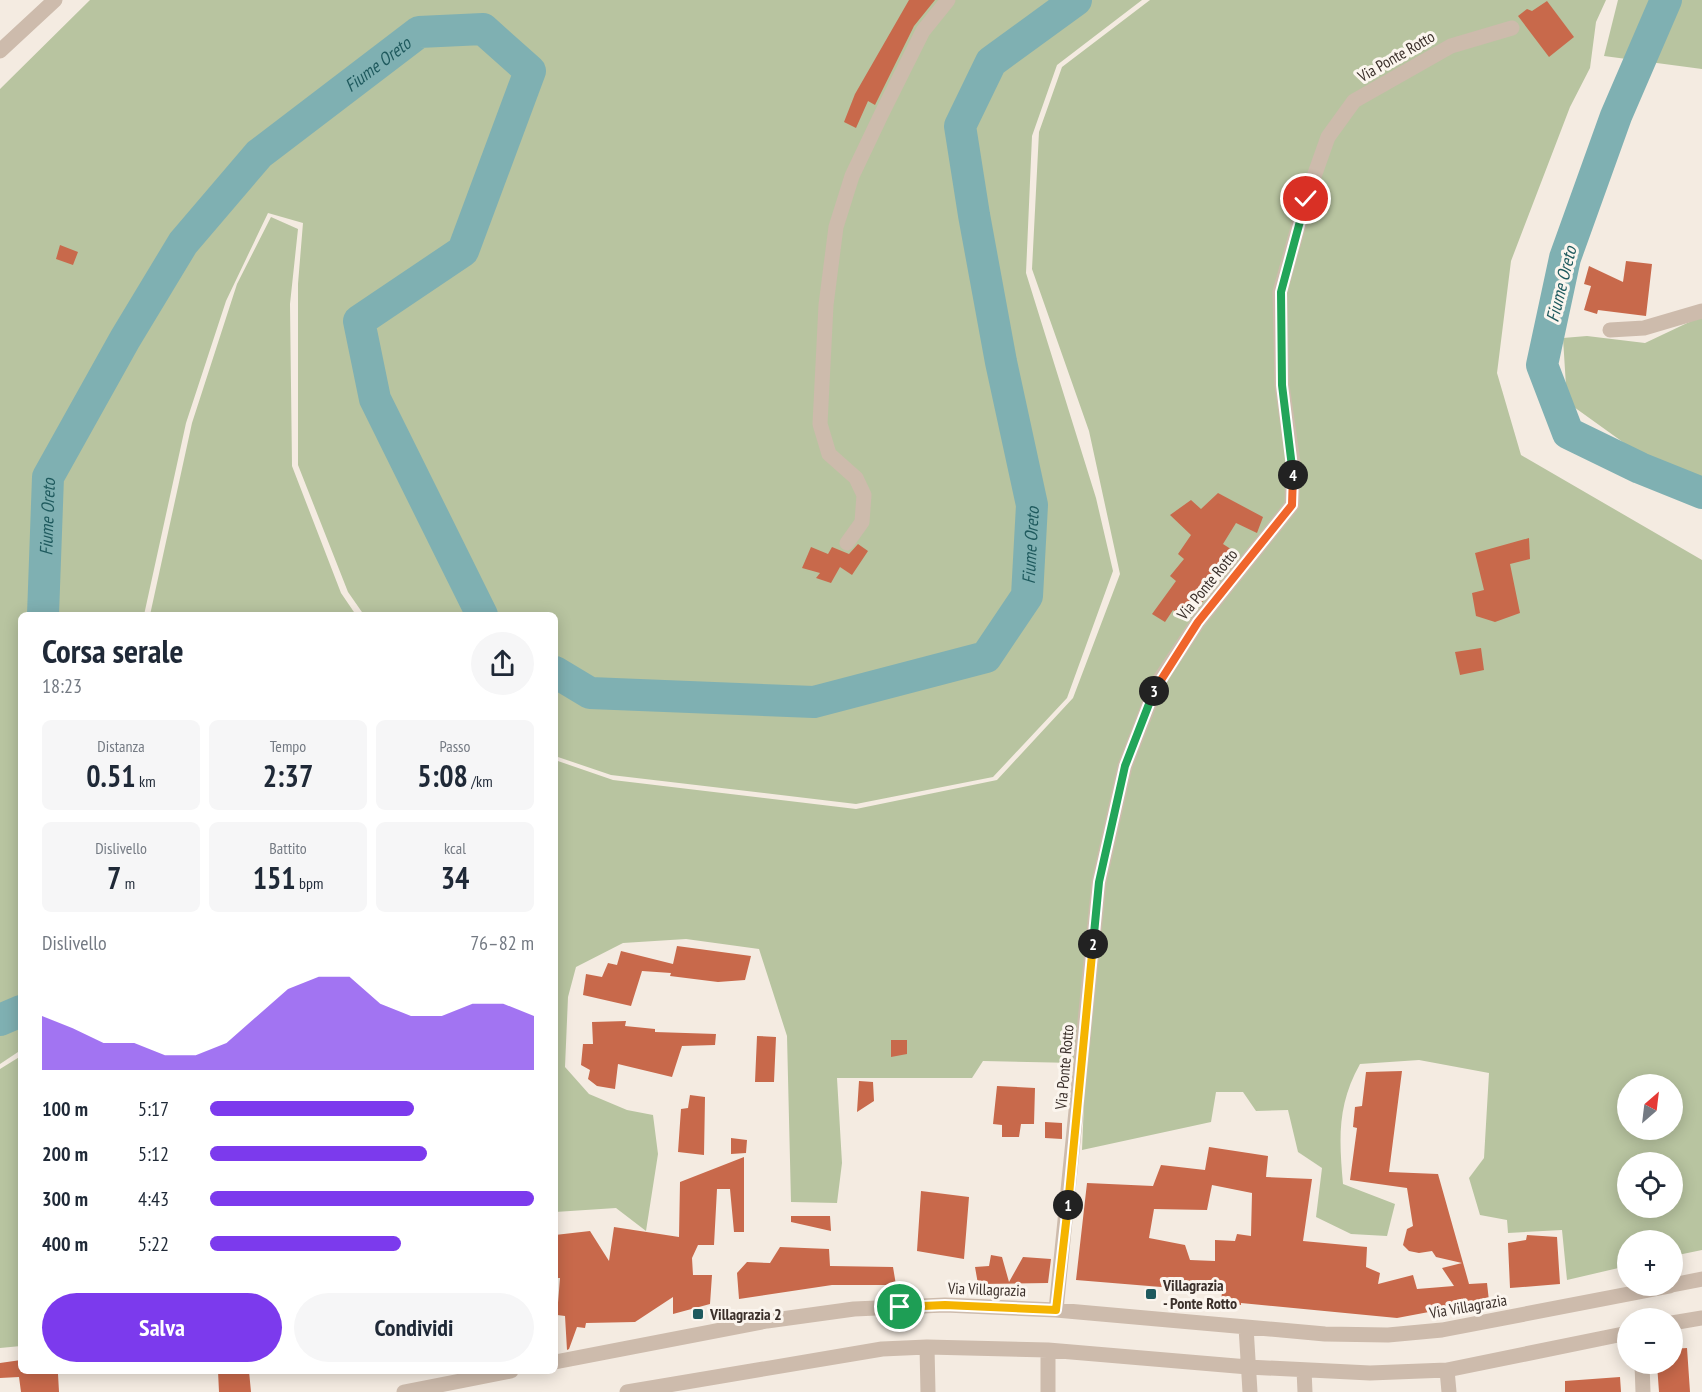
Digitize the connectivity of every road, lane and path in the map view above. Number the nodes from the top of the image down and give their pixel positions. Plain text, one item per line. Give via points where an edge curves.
1 (55, 0) edge
2 (948, 0) edge
3 (1512, 28) dead end
4 (0, 51) edge
5 (1702, 311) edge
6 (1610, 330) dead end
7 (847, 543) dead end
8 (1702, 1279) edge
9 (1683, 1283) edge
10 (1617, 1296) edge
11 (1056, 1310) junction
12 (1702, 1318) edge
13 (1683, 1321) edge
14 (1246, 1327) junction
15 (1617, 1335) edge
16 (927, 1347) junction
17 (1048, 1350) junction
18 (558, 1361) edge
19 (1248, 1367) junction
20 (1304, 1370) junction
21 (1447, 1370) junction
22 (496, 1374) edge
23 (1642, 1374) edge
24 (404, 1392) edge
25 (627, 1392) edge
26 (928, 1392) edge
27 (1048, 1392) edge
28 (1250, 1392) edge
29 (1305, 1392) edge
30 (1449, 1392) edge
31 (1643, 1392) edge

1 - 4 street
2 - 7 street via 923,31 881,115 852,176 836,227 826,305 820,424 829,454 856,478 864,495 862,522
3 - 11 street, Via Ponte Rotto via 1451,46 1354,101 1324,148 1281,292 1282,385 1293,462 1292,505 1198,622 1157,684 1125,766 1099,882
5 - 6 street via 1644,328
8 - 9 street, Via Villagrazia
10 - 14 street, Via Villagrazia via 1442,1330 1388,1335
11 - 14 street, Via Villagrazia
11 - 18 street, Via Villagrazia via 945,1305 854,1309 767,1321
12 - 13 street
14 - 19 street
15 - 21 street
16 - 17 street
16 - 25 street via 882,1349
16 - 26 street
17 - 19 street
17 - 27 street
19 - 20 street
19 - 28 street
20 - 21 street
20 - 29 street
21 - 30 street
22 - 24 street
23 - 31 street

